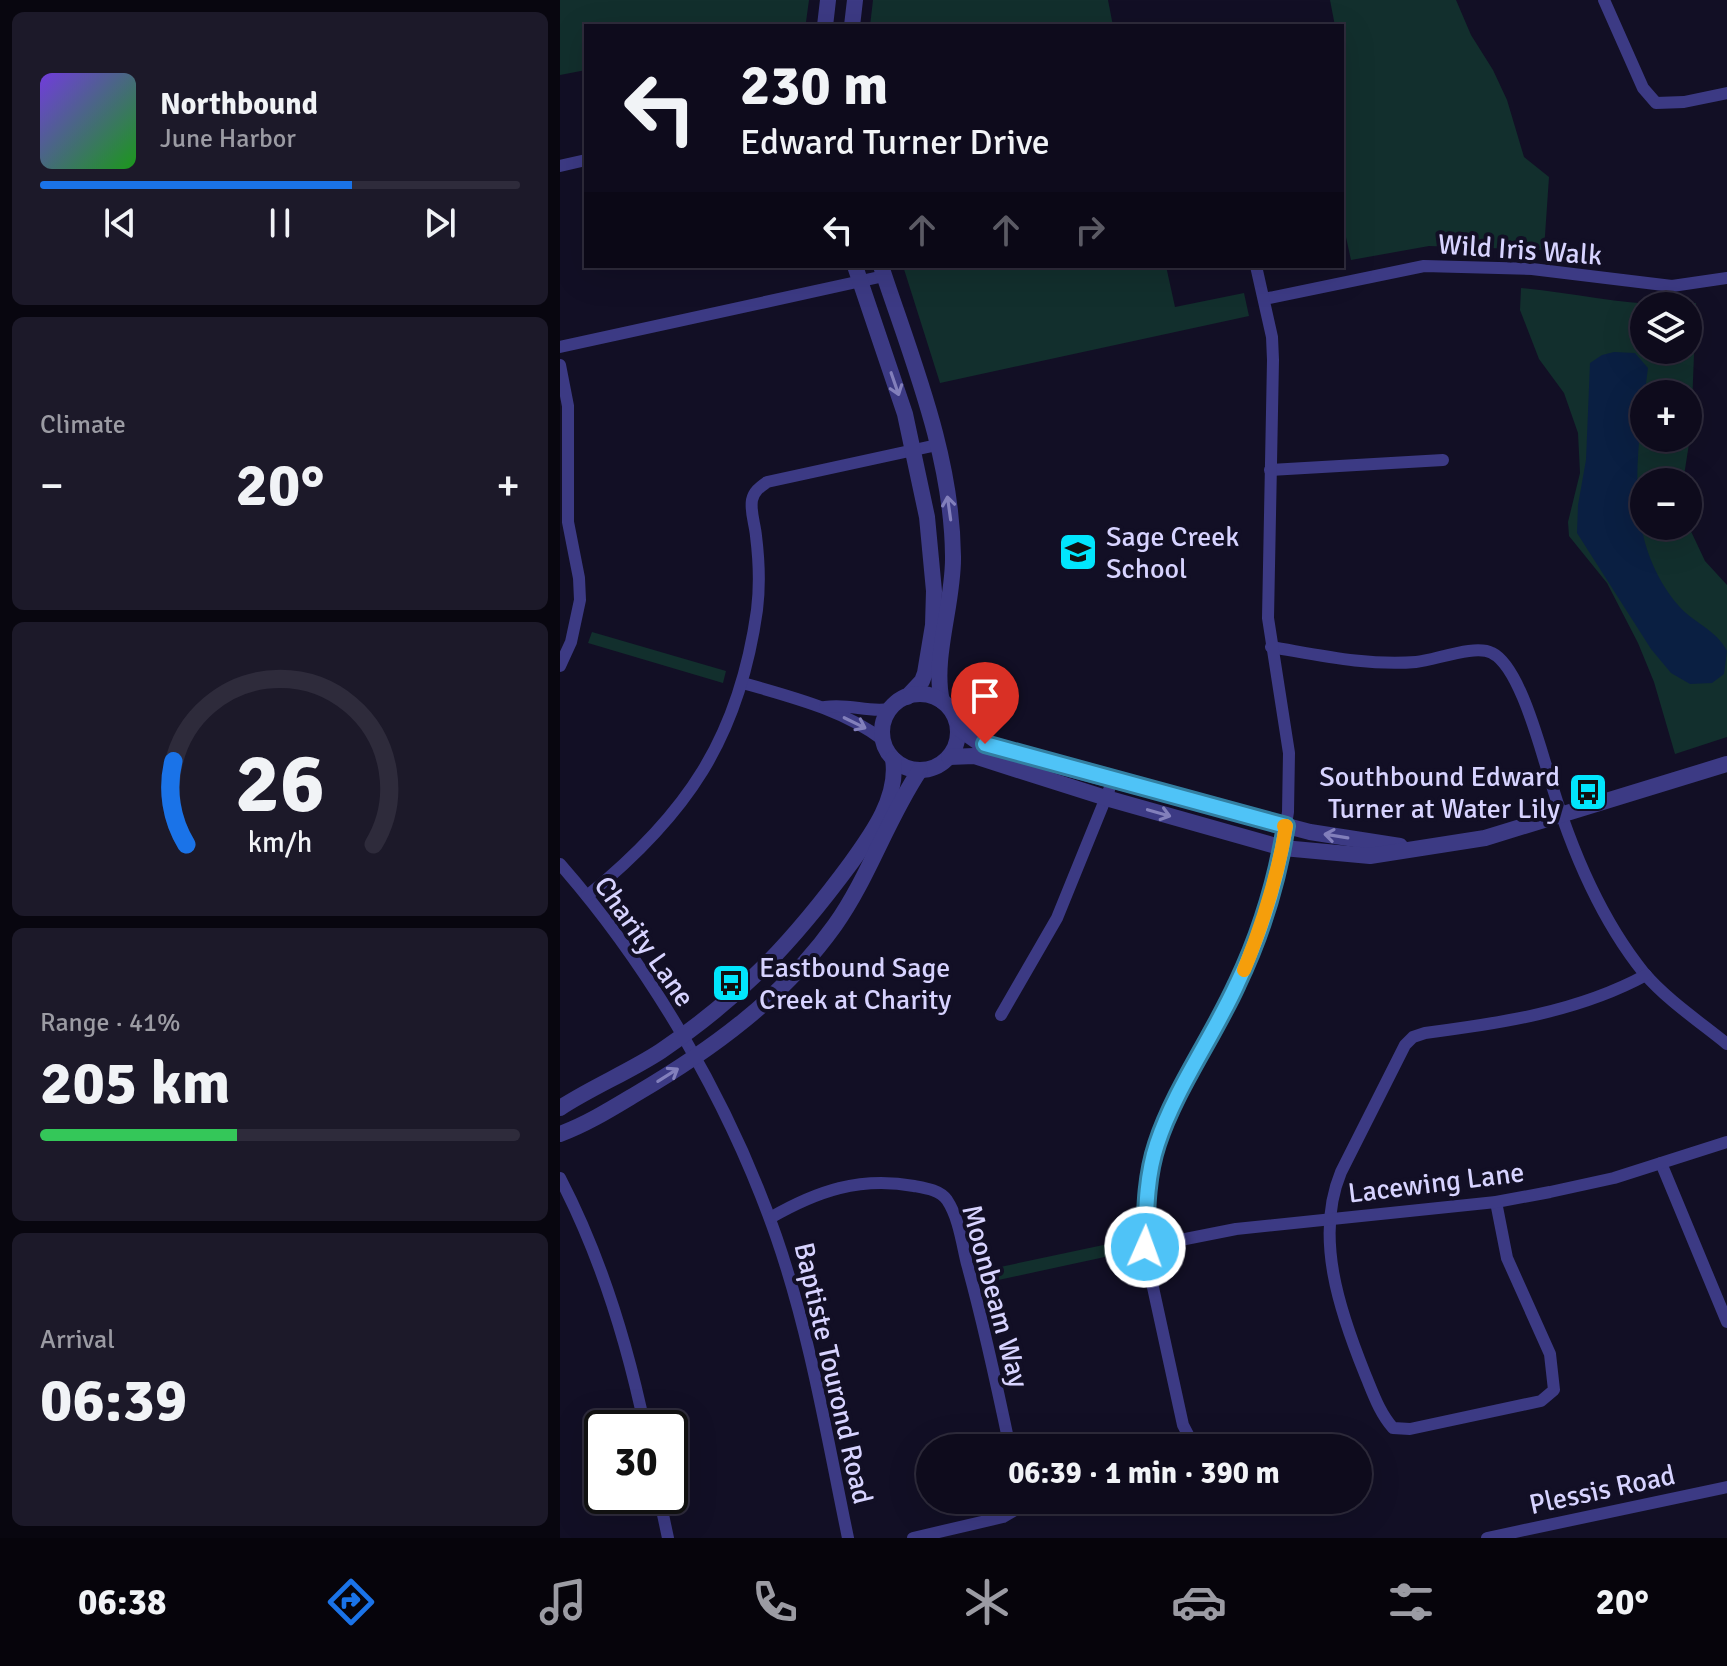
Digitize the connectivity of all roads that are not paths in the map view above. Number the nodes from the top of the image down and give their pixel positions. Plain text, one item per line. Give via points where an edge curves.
1 (828, 0) edge
2 (855, 0) edge
3 (1604, 0) edge
4 (825, 24) edge
5 (852, 24) edge
6 (1727, 93) edge
7 (584, 160) edge
8 (560, 166) edge
9 (1256, 268) edge
10 (883, 271) edge
11 (857, 274) edge
12 (1727, 278) edge
13 (1264, 299) junction
14 (560, 347) edge
15 (560, 365) edge
16 (937, 445) junction
17 (914, 450) junction
18 (1443, 460) dead end
19 (1270, 470) junction
20 (1271, 647) junction
21 (560, 666) edge
22 (743, 683) junction
23 (907, 697) junction
24 (942, 701) junction
25 (825, 707) junction
26 (890, 709) junction
27 (958, 728) junction
28 (883, 740) junction
29 (949, 757) junction
30 (893, 759) junction
31 (1727, 764) edge
32 (920, 770) junction
33 (1107, 794) junction
34 (1560, 816) junction
35 (1284, 838) junction
36 (560, 864) edge
37 (587, 896) junction
38 (1646, 975) junction
39 (1001, 1015) dead end
40 (1727, 1044) edge
41 (688, 1047) junction
42 (560, 1108) edge
43 (560, 1134) edge
44 (1727, 1142) edge
45 (1661, 1163) junction
46 (560, 1178) edge
47 (1496, 1202) junction
48 (770, 1218) junction
49 (1329, 1219) junction
50 (1145, 1247) junction
51 (1727, 1322) edge
52 (640, 1410) edge
53 (1007, 1434) edge
54 (1188, 1434) edge
55 (1727, 1487) edge
56 (663, 1514) edge
57 (1008, 1514) edge
58 (668, 1538) edge
59 (848, 1538) edge
60 (913, 1538) edge
61 (1487, 1538) edge

1 - 4 street
2 - 5 street
3 - 6 street via 1643,88 1656,103
7 - 8 street
9 - 13 street
10 - 11 street
10 - 16 street
11 - 14 street
11 -> 17 street
12 - 13 street, Wild Iris Walk via 1672,286 1532,269 1424,266
13 - 19 street via 1273,360
15 - 21 street via 568,406 568,522 580,600
16 - 17 street
24 -> 16 street via 938,675 953,555
17 - 22 street via 767,482 754,493 758,599
17 - 23 street via 934,591 926,669
18 - 19 street
19 - 20 street
20 - 34 street via 1383,663 1417,662 1481,648 1495,654 1524,700
20 - 35 street via 1289,753
22 - 25 street
22 - 37 street via 722,739 679,807
23 - 24 street via 922,694
23 - 26 street
24 - 27 street
25 - 26 street
25 -> 28 street
26 - 28 street
27 - 29 street
27 - 35 street via 978,742
28 - 30 street
29 - 32 street
29 - 33 street via 974,756
30 - 32 street
30 - 41 street via 887,801 860,850 793,938
31 - 34 street
32 - 41 street via 836,924 812,955 764,1004
33 -> 35 street
33 - 39 street via 1057,918
34 - 35 street via 1485,838 1413,849
34 - 38 street via 1619,938
35 - 50 street via 1258,936 1157,1143 1148,1181
36 - 37 street, Charity Lane
37 - 41 street, Charity Lane
38 - 40 street
38 - 49 street via 1619,990 1529,1017 1413,1037 1341,1172
41 - 42 street via 657,1053
43 -> 41 street via 601,1115
41 - 48 street, Baptiste Tourond Road
44 - 45 street, Lacewing Lane
45 - 47 street, Lacewing Lane
45 - 51 street
46 - 52 street via 618,1324
47 - 49 street, Lacewing Lane
47 - 49 street via 1507,1258 1550,1354 1554,1390 1541,1401 1410,1429 1393,1428 1383,1416 1347,1329
48 - 53 street, Moonbeam Way via 820,1192 857,1182 902,1184 946,1199 957,1223
48 - 59 street, Baptiste Tourond Road via 804,1332
49 - 50 street, Lacewing Lane via 1236,1229
50 - 54 street
55 - 61 street, Plessis Road
56 - 58 street
57 - 60 street

